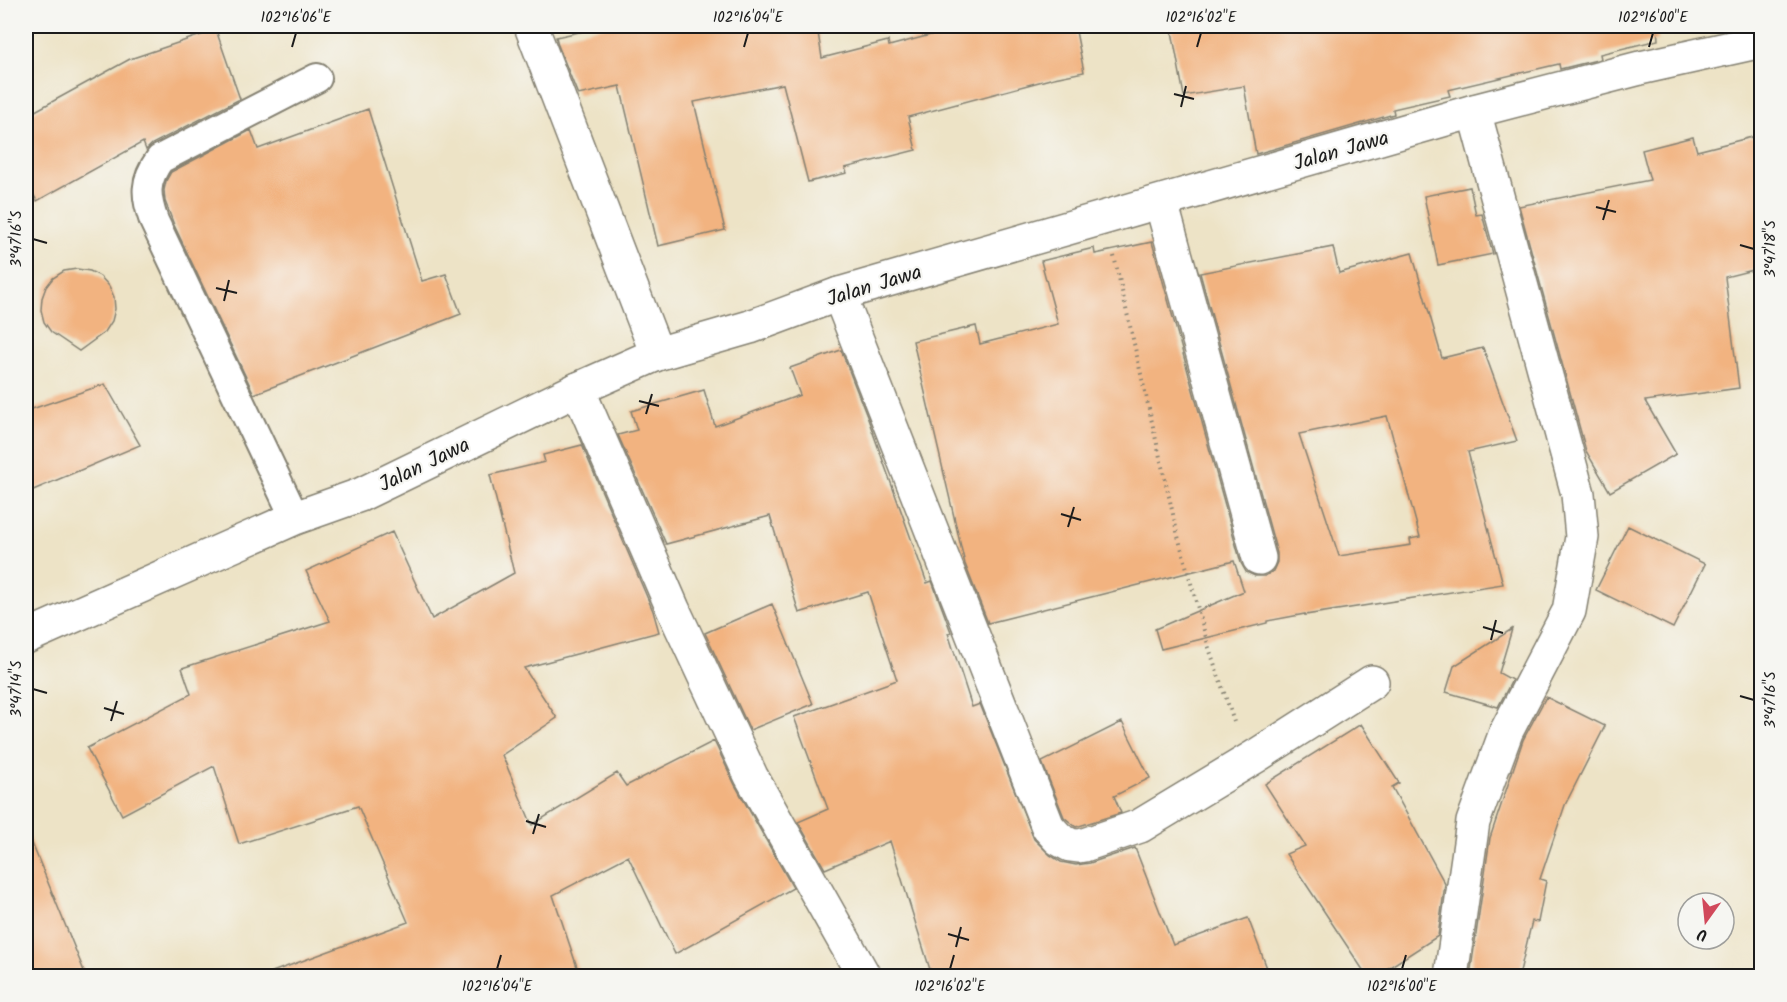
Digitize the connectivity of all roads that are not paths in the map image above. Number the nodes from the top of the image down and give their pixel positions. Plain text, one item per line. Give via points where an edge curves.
1 (531, 26) edge
2 (1761, 41) edge
3 (316, 78) dead end
4 (1474, 111) junction
5 (1161, 202) junction
6 (839, 294) junction
7 (657, 354) junction
8 (578, 388) junction
9 (296, 518) junction
10 (1259, 558) dead end
11 (26, 637) edge
12 (1372, 682) dead end
13 (864, 976) edge
14 (1451, 976) edge

1 - 7 street
2 - 4 street, Jalan Jawa
3 - 9 lane via 160,159 147,186 154,220
4 - 5 street, Jalan Jawa
4 - 14 street via 1578,494 1582,537 1569,611 1506,732 1473,822
5 - 6 street, Jalan Jawa
5 - 10 street
6 - 7 street, Jalan Jawa via 750,327
6 - 12 street via 1054,835 1070,845 1084,845 1140,826
7 - 8 street, Jalan Jawa
8 - 9 street, Jalan Jawa via 360,495
8 - 13 street via 673,609 751,776
9 - 11 street, Jalan Jawa

